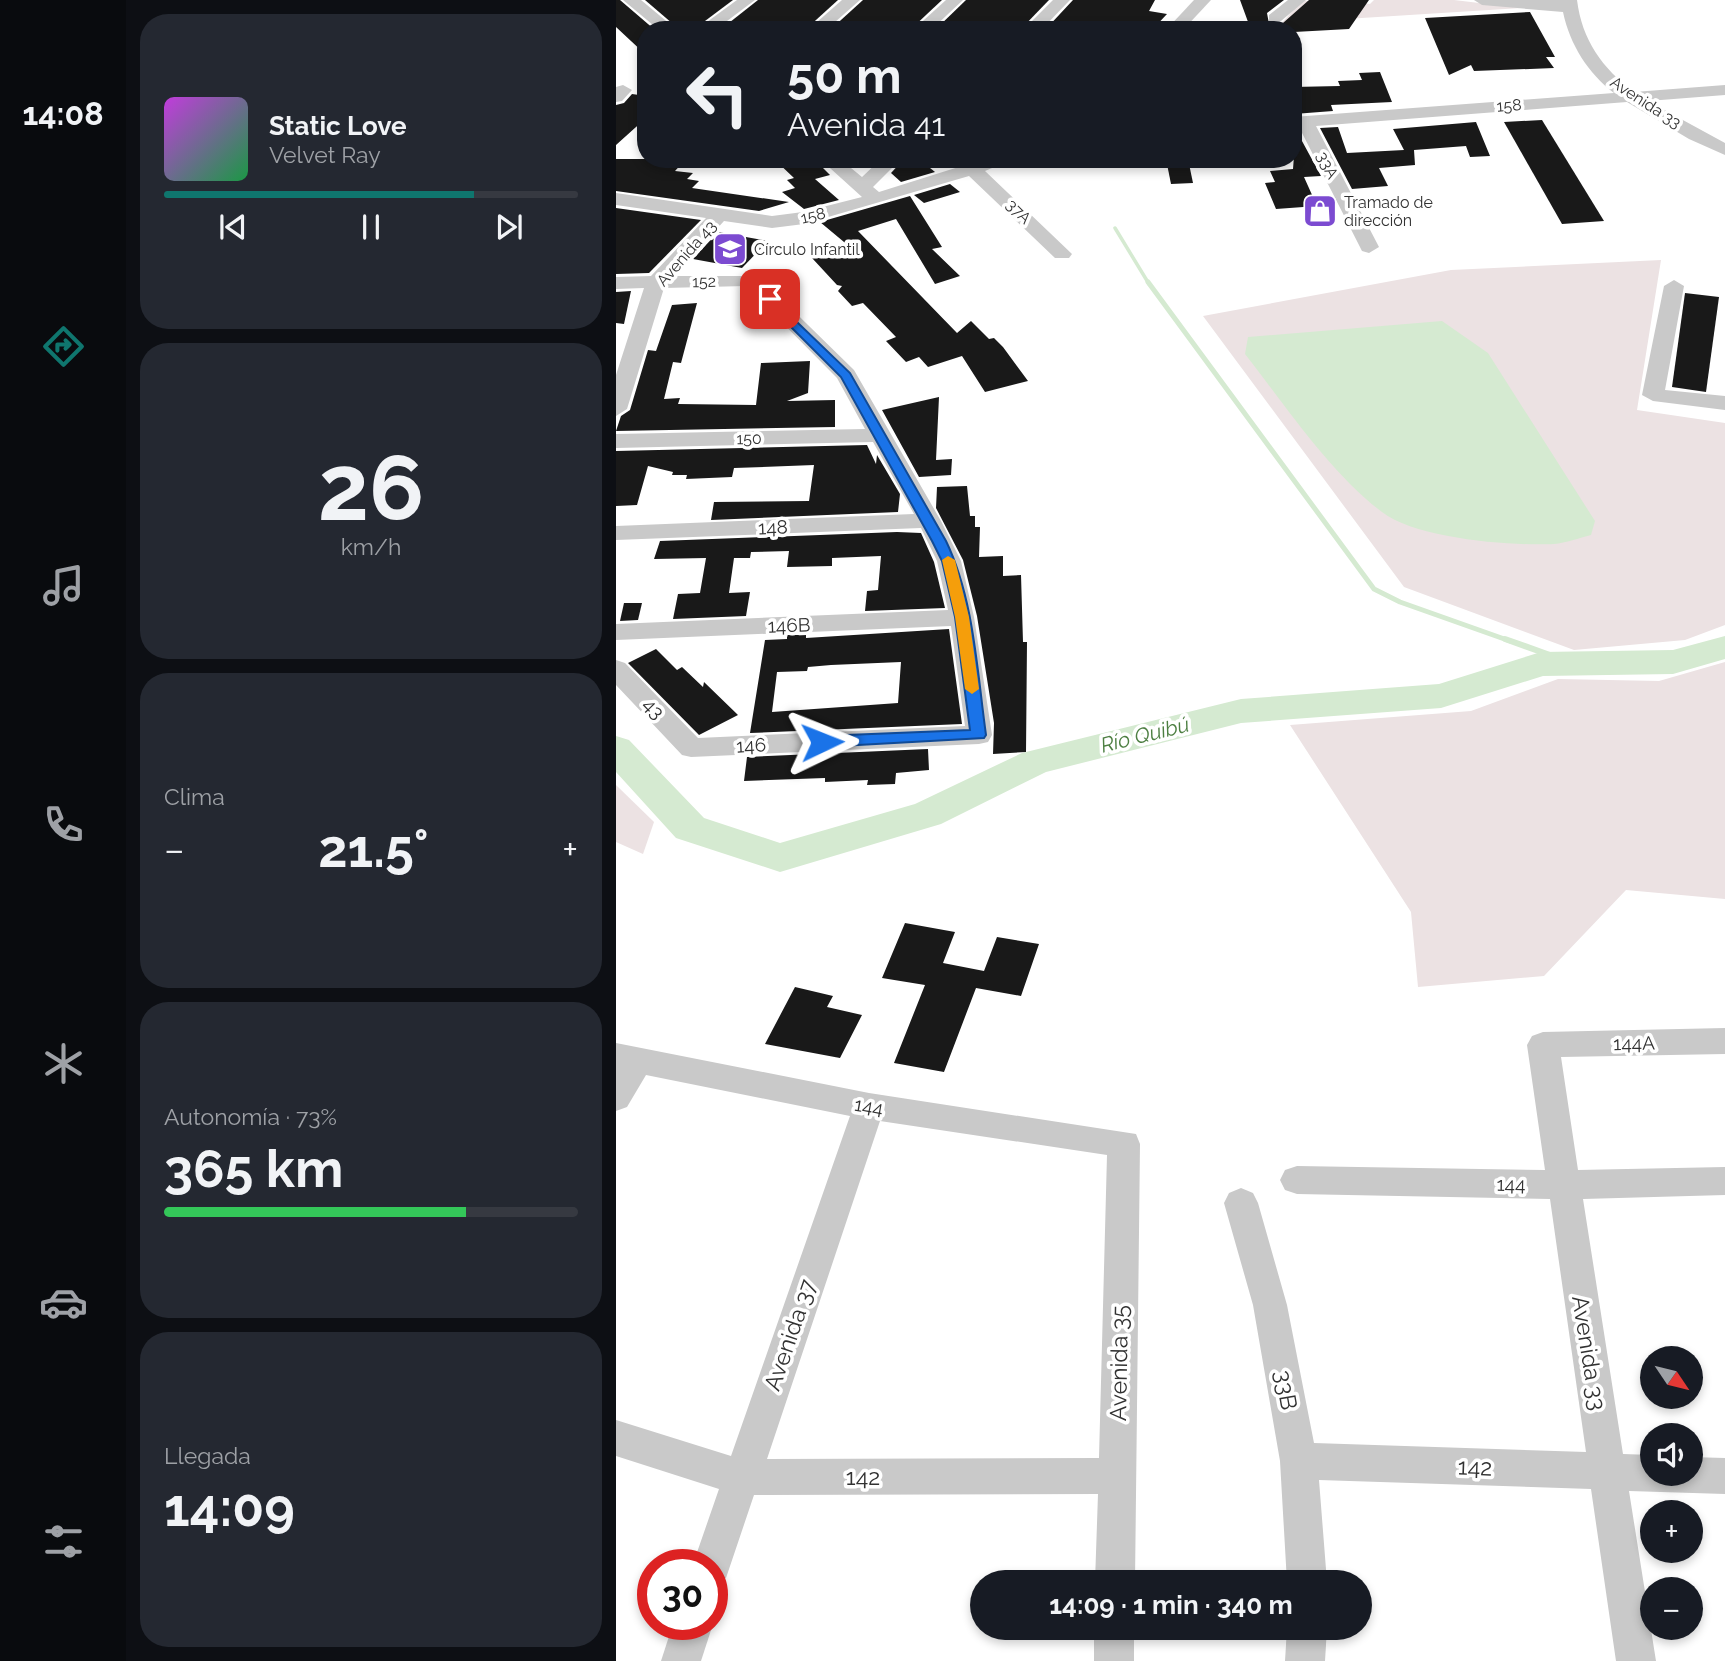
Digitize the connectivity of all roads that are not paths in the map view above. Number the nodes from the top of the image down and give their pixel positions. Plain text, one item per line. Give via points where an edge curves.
1 (747, 0) edge
2 (852, 0) edge
3 (955, 0) edge
4 (1062, 0) edge
5 (1203, 0) edge
6 (1298, 0) edge
7 (1482, 0) edge
8 (638, 2) edge
9 (1570, 4) edge
10 (1275, 18) dead end
11 (659, 21) edge
12 (718, 21) edge
13 (827, 21) edge
14 (931, 21) edge
15 (1040, 21) edge
16 (1183, 21) edge
17 (1725, 90) edge
18 (1631, 96) junction
19 (1302, 122) edge
20 (1302, 127) edge
21 (1725, 150) edge
22 (840, 168) edge
23 (886, 168) edge
24 (976, 168) edge
25 (973, 169) junction
26 (869, 193) junction
27 (616, 199) edge
28 (718, 216) junction
29 (1369, 247) dead end
30 (1062, 254) dead end
31 (616, 283) edge
32 (656, 283) junction
33 (1674, 286) dead end
34 (1725, 404) edge
35 (616, 409) edge
36 (881, 435) junction
37 (616, 441) edge
38 (929, 521) junction
39 (616, 533) edge
40 (962, 617) junction
41 (616, 632) edge
42 (616, 669) edge
43 (691, 748) joint
44 (1725, 1041) edge
45 (1543, 1045) joint
46 (627, 1059) edge
47 (616, 1098) edge
48 (869, 1106) junction
49 (1124, 1144) joint
50 (1297, 1180) dead end
51 (1725, 1181) edge
52 (1564, 1185) junction
53 (1241, 1203) dead end
54 (616, 1438) edge
55 (1298, 1461) junction
56 (1608, 1472) junction
57 (1640, 1473) edge
58 (1703, 1475) edge
59 (1117, 1476) junction
60 (1725, 1476) edge
61 (740, 1478) junction
62 (717, 1549) edge
63 (1115, 1570) edge
64 (1306, 1570) edge
65 (688, 1640) edge
66 (1114, 1640) edge
67 (1306, 1640) edge
68 (681, 1661) edge
69 (1114, 1661) edge
70 (1305, 1661) edge
71 (1636, 1661) edge

1 - 12 street
2 - 13 street
3 - 14 street
4 - 15 street
5 - 16 street
6 - 10 street
7 - 9 street
8 - 11 street
9 - 18 street, Avenida 33 via 1577,37 1601,73
17 - 18 street, 158
18 - 19 street, 158
18 - 21 street, Avenida 33
20 - 29 street, 33A
22 - 26 street
23 - 26 street
24 - 25 street, 158
25 - 26 street, 158
25 - 30 street, 37A
26 - 28 street, 158 via 804,218 772,222
27 - 28 street, 158
28 - 32 street, Avenida 43
31 - 32 street, 152
32 - 35 street, Avenida 43
32 - 36 street, 152 via 751,280 846,375
33 - 34 street via 1653,395
36 - 37 street, 150
36 - 38 street
38 - 39 street, 148
38 - 40 street via 949,561
40 - 41 street, 146B
40 - 43 street, 146 via 979,735
42 - 43 street, 43
44 - 45 street, 144A
45 - 52 street, Avenida 33
46 - 47 street
46 - 48 street, 144
48 - 49 street, 144
48 - 61 street, Avenida 37
49 - 59 street, Avenida 35
50 - 52 street, 144
51 - 52 street, 144
52 - 56 street, Avenida 33
53 - 55 street, 33B via 1270,1305
54 - 61 street, 142
55 - 56 street, 142
55 - 64 street, 33B
56 - 57 street, 142
56 - 71 street, Avenida 33
58 - 60 street, 142
59 - 61 street, 142
59 - 63 street, Avenida 35
61 - 62 street, Avenida 37
65 - 68 street
66 - 69 street
67 - 70 street

